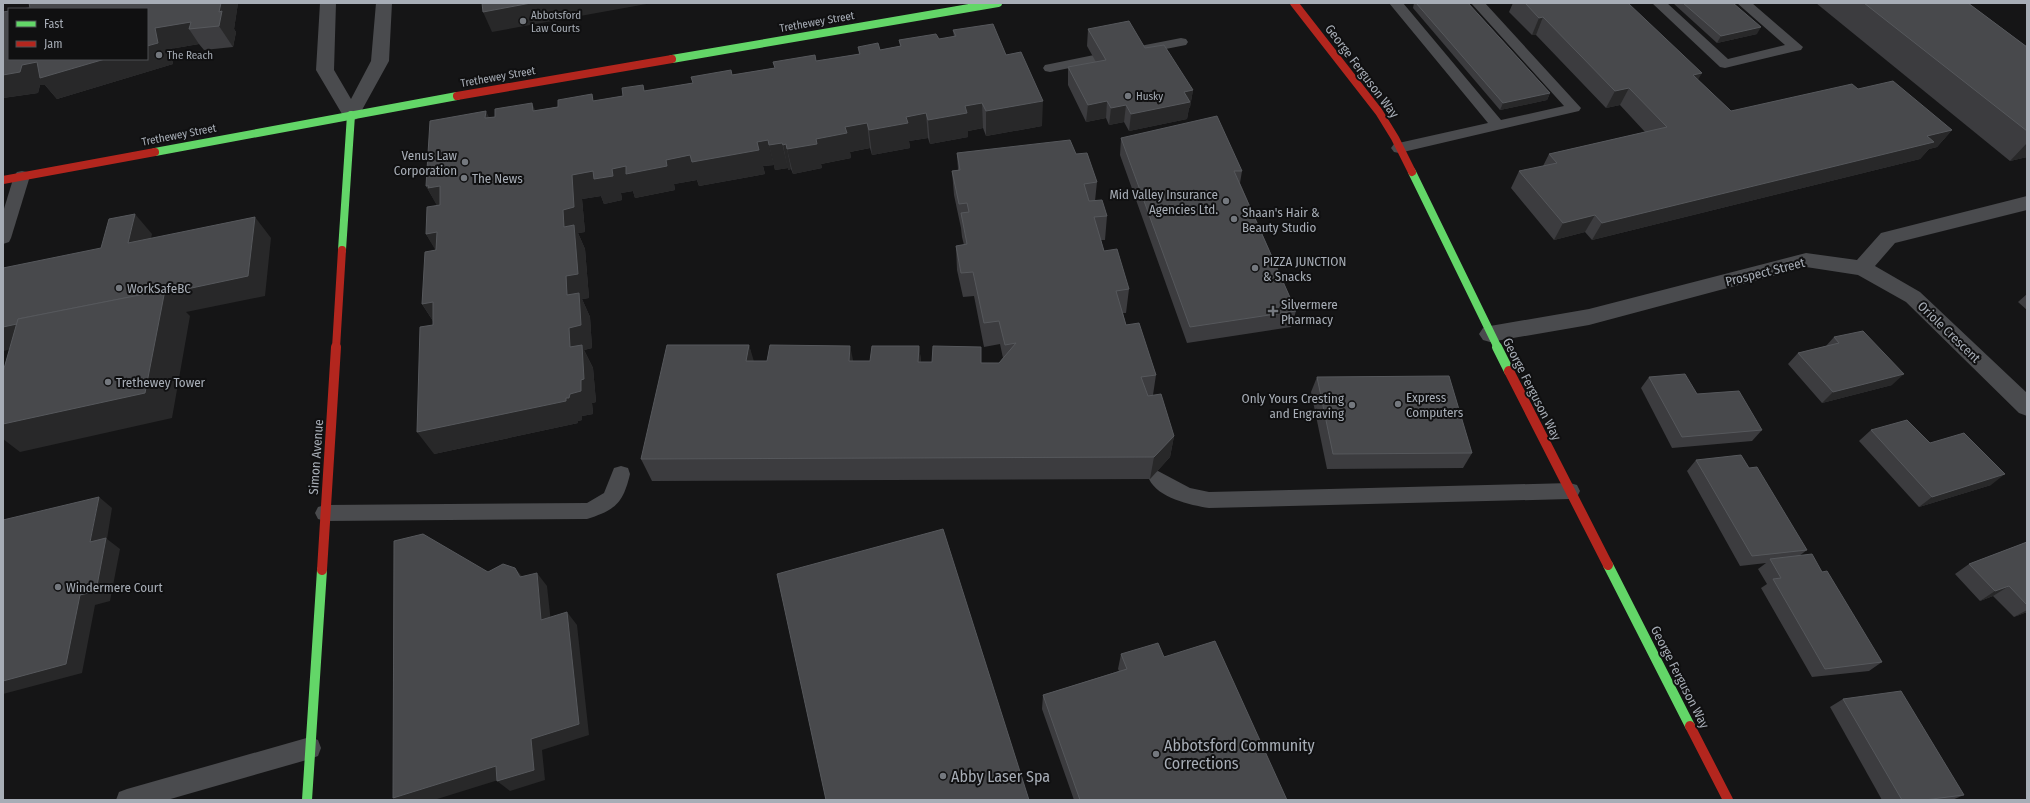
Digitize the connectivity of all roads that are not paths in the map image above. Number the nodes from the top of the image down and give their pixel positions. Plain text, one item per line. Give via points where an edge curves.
1 (328, 3) edge
2 (384, 3) edge
3 (998, 3) edge
4 (1294, 3) edge
5 (1396, 3) edge
6 (1478, 3) edge
7 (1659, 3) edge
8 (1744, 3) edge
9 (1181, 42) dead end
10 (1135, 51) edge
11 (1094, 59) edge
12 (1050, 68) dead end
13 (351, 115) junction
14 (1498, 126) junction
15 (1399, 148) junction
16 (22, 176) junction
17 (3, 180) edge
18 (2027, 203) edge
19 (3, 238) edge
20 (1862, 268) junction
21 (1490, 334) junction
22 (2027, 407) edge
23 (621, 474) dead end
24 (1158, 479) edge
25 (1570, 491) junction
26 (325, 513) junction
27 (310, 748) junction
28 (127, 800) edge
29 (307, 800) edge
30 (1728, 800) edge

1 - 13 street via 324,70
2 - 13 street via 380,61
3 - 13 main road, Trethewey Street
4 - 15 main road, George Ferguson Way via 1379,112
5 - 14 lane
6 - 14 lane via 1574,108
7 - 8 lane via 1725,64 1796,47
9 - 10 lane
11 - 12 lane
13 - 16 main road, Trethewey Street
13 - 26 main road, Simon Avenue
14 - 15 lane
15 - 21 main road, George Ferguson Way
16 - 17 main road, Trethewey Street
16 - 19 lane
18 - 20 street via 1888,238
20 - 21 street, Prospect Street via 1806,260 1589,317
20 - 22 street, Oriole Crescent via 1913,297
21 - 25 main road, George Ferguson Way
23 - 26 lane via 616,494 605,505 587,510
24 - 25 lane via 1186,496 1209,500
25 - 30 main road, George Ferguson Way
26 - 27 main road, Simon Avenue
27 - 28 lane
27 - 29 main road, Simon Avenue

